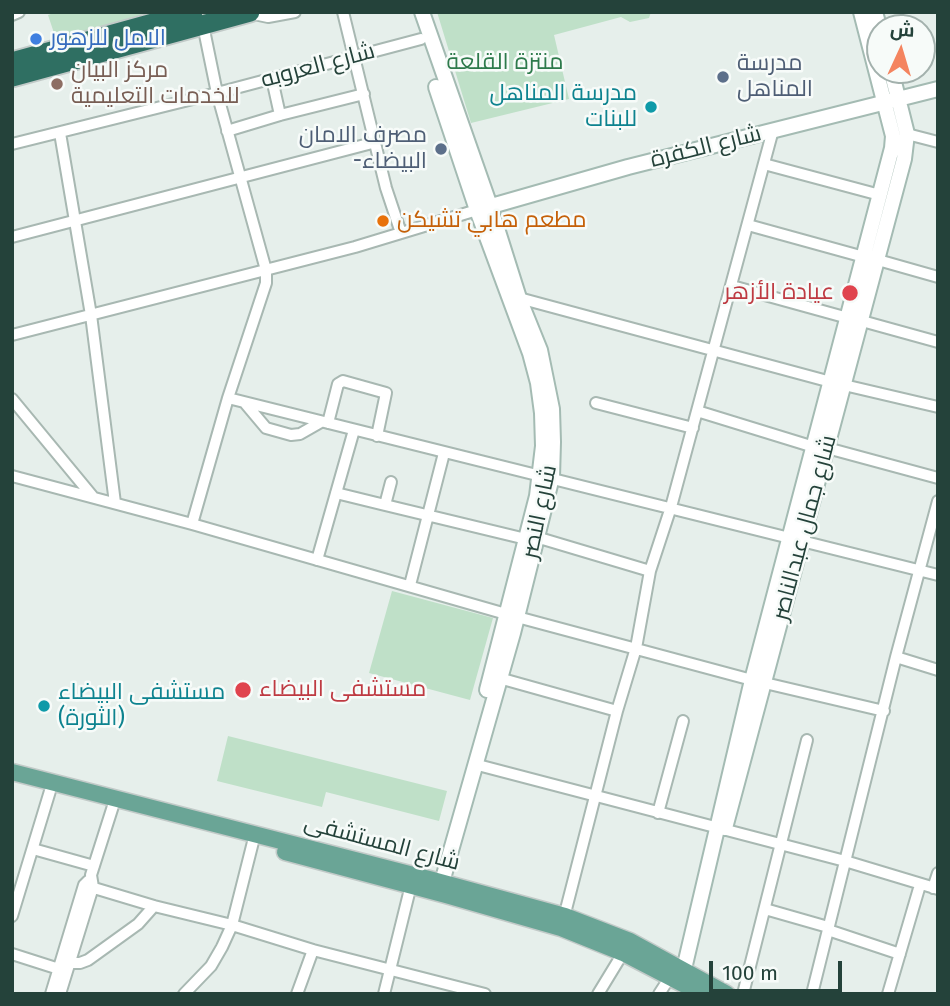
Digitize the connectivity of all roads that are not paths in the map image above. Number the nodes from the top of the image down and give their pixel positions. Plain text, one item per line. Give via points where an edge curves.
1 (19, 12) edge
2 (250, 12) edge
3 (295, 12) edge
4 (343, 12) edge
5 (411, 12) edge
6 (422, 12) edge
7 (861, 12) edge
8 (12, 15) edge
9 (198, 19) edge
10 (421, 39) junction
11 (355, 57) junction
12 (12, 62) edge
13 (12, 77) edge
14 (272, 79) junction
15 (895, 84) edge
16 (938, 89) edge
17 (217, 93) junction
18 (364, 94) junction
19 (899, 99) junction
20 (883, 103) junction
21 (280, 115) junction
22 (773, 130) junction
23 (227, 131) junction
24 (60, 133) junction
25 (907, 134) junction
26 (376, 142) junction
27 (938, 142) edge
28 (12, 144) edge
29 (764, 164) junction
30 (239, 177) junction
31 (880, 195) junction
32 (483, 208) junction
33 (75, 221) junction
34 (748, 225) junction
35 (401, 233) junction
36 (12, 237) edge
37 (871, 258) junction
38 (266, 271) junction
39 (938, 277) edge
40 (732, 286) junction
41 (519, 298) junction
42 (91, 315) junction
43 (855, 319) junction
44 (12, 335) edge
45 (938, 342) edge
46 (712, 351) junction
47 (837, 384) junction
48 (228, 398) junction
49 (12, 399) edge
50 (596, 402) dead end
51 (245, 403) junction
52 (938, 407) edge
53 (697, 411) junction
54 (325, 423) junction
55 (693, 428) junction
56 (354, 430) junction
57 (377, 436) junction
58 (821, 447) junction
59 (444, 453) junction
60 (12, 476) edge
61 (546, 477) junction
62 (938, 478) edge
63 (391, 482) dead end
64 (337, 493) junction
65 (93, 497) junction
66 (938, 501) edge
67 (115, 503) junction
68 (385, 505) junction
69 (671, 507) junction
70 (428, 515) junction
71 (192, 524) junction
72 (934, 531) edge
73 (531, 538) junction
74 (796, 541) junction
75 (317, 560) junction
76 (650, 571) junction
77 (920, 571) junction
78 (938, 575) edge
79 (410, 585) junction
80 (511, 615) junction
81 (636, 648) junction
82 (896, 657) junction
83 (938, 670) edge
84 (499, 678) junction
85 (758, 681) junction
86 (617, 711) junction
87 (884, 711) junction
88 (485, 712) junction
89 (683, 721) dead end
90 (807, 740) dead end
91 (474, 764) junction
92 (12, 772) edge
93 (12, 780) edge
94 (50, 790) junction
95 (595, 796) junction
96 (113, 806) junction
97 (658, 813) junction
98 (720, 829) junction
99 (254, 839) junction
100 (781, 846) junction
101 (33, 849) junction
102 (845, 862) junction
103 (938, 873) edge
104 (90, 878) junction
105 (412, 880) junction
106 (920, 885) junction
107 (438, 887) junction
108 (935, 889) edge
109 (153, 906) junction
110 (765, 909) junction
111 (12, 916) edge
112 (563, 922) junction
113 (232, 925) junction
114 (828, 929) junction
115 (626, 947) junction
116 (313, 950) junction
117 (12, 954) edge
118 (900, 954) junction
119 (69, 963) junction
120 (391, 968) junction
121 (59, 970) junction
122 (685, 980) edge
123 (51, 994) edge
124 (60, 994) edge
125 (184, 994) edge
126 (297, 994) edge
127 (384, 994) edge
128 (485, 994) edge
129 (598, 994) edge
130 (659, 994) edge
131 (727, 994) edge
132 (743, 994) edge
133 (812, 994) edge
134 (888, 994) edge

1 - 8 street
2 - 3 street via 268,17
2 - 9 highway
4 - 11 street
5 - 10 street, شارع النصر
6 - 32 street, شارع النصر
7 - 20 street
9 - 12 highway
9 - 13 highway
9 - 17 street
10 - 11 street, شارع العروبه
10 - 32 street, شارع النصر
11 - 14 street, شارع العروبه
11 - 18 street
14 - 17 street, شارع العروبه
14 - 21 street
15 - 19 street, شارع جمال عبدالناصر
16 - 19 street, شارع الكفرة
17 - 23 street
17 - 24 street, شارع العروبه
18 - 21 street
18 - 26 street
19 - 20 street, شارع الكفرة
19 - 25 street, شارع جمال عبدالناصر
20 - 22 street, شارع الكفرة
20 - 31 street via 893,136
21 - 23 street
22 - 29 street
22 - 32 street, شارع الكفرة
23 - 30 street
24 - 28 street, شارع العروبه
24 - 33 street
25 - 27 street
25 - 37 street, شارع جمال عبدالناصر via 904,159
26 - 30 street
26 - 35 street
29 - 31 street
29 - 34 street
30 - 33 street
30 - 38 street
31 - 37 street
32 - 35 street
32 - 41 street, شارع النصر
32 - 61 street, شارع النصر via 538,383
33 - 36 street
33 - 42 street
34 - 37 street
34 - 40 street
35 - 38 street
37 - 39 street
37 - 43 street, شارع جمال عبدالناصر
38 - 42 street
38 - 48 street
40 - 43 street
40 - 46 street
41 - 46 street
41 - 61 street, شارع النصر via 540,350 552,409
42 - 44 street
42 - 67 street
43 - 45 street
43 - 47 street, شارع جمال عبدالناصر
46 - 47 street
46 - 53 street
47 - 52 street
47 - 58 street, شارع جمال عبدالناصر
48 - 51 street
48 - 71 street
49 - 65 street
50 - 55 street
51 - 54 street
51 - 54 street via 266,428 291,435
53 - 55 street
53 - 58 street
54 - 56 street
54 - 57 street via 343,380 386,393
55 - 69 street
56 - 57 street
56 - 64 street
57 - 59 street
58 - 62 street
58 - 74 street, شارع جمال عبدالناصر
59 - 61 street
59 - 70 street
60 - 65 street
61 - 69 street
61 - 73 street, شارع النصر
63 - 68 street
64 - 68 street
64 - 75 street
65 - 67 street
66 - 72 street
67 - 71 street
68 - 70 street
69 - 74 street
69 - 76 street
70 - 73 street
70 - 79 street
71 - 75 street
72 - 77 street
73 - 76 street
73 - 80 street, شارع النصر
74 - 77 street
74 - 85 street, شارع جمال عبدالناصر
75 - 79 street
76 - 81 street
77 - 78 street
77 - 82 street
79 - 80 street
80 - 81 street
80 - 84 street, شارع النصر
80 - 88 street, شارع النصر
81 - 85 street
81 - 86 street
82 - 83 street
82 - 87 street
84 - 86 street
84 - 88 street, شارع النصر
85 - 87 street
85 - 98 street, شارع جمال عبدالناصر
86 - 95 street
87 - 102 street
88 - 91 street, شارع النصر
88 - 107 street, شارع النصر
89 - 97 street
90 - 100 street
91 - 95 street
91 - 107 street, شارع النصر
92 - 99 main road, شارع المستشفى
93 - 94 main road, شارع المستشفى
94 - 96 main road, شارع المستشفى
94 - 101 street
95 - 97 street
95 - 112 street
96 - 99 main road, شارع المستشفى
96 - 104 street
97 - 98 street
98 - 100 street
98 - 122 street, شارع جمال عبدالناصر
99 - 105 main road, شارع المستشفى
99 - 113 street
100 - 102 street
100 - 110 street
101 - 104 street
101 - 111 street
102 - 106 street
102 - 114 street
103 - 108 street
104 - 109 street
104 - 119 street
104 - 121 street
105 - 107 main road, شارع المستشفى
105 - 120 street
106 - 108 street
106 - 118 street
107 - 112 main road, شارع المستشفى
109 - 113 street
109 - 119 street via 138,924 88,960
110 - 114 street
110 - 132 street
112 - 115 main road, شارع المستشفى
113 - 116 street
113 - 125 street via 211,966
114 - 118 street
114 - 133 street
115 - 122 main road, شارع المستشفى
115 - 129 street
116 - 120 street
116 - 126 street
117 - 121 street
118 - 134 street
119 - 124 street
120 - 127 street
120 - 128 street
121 - 123 street
122 - 130 street
122 - 131 main road, شارع المستشفى

